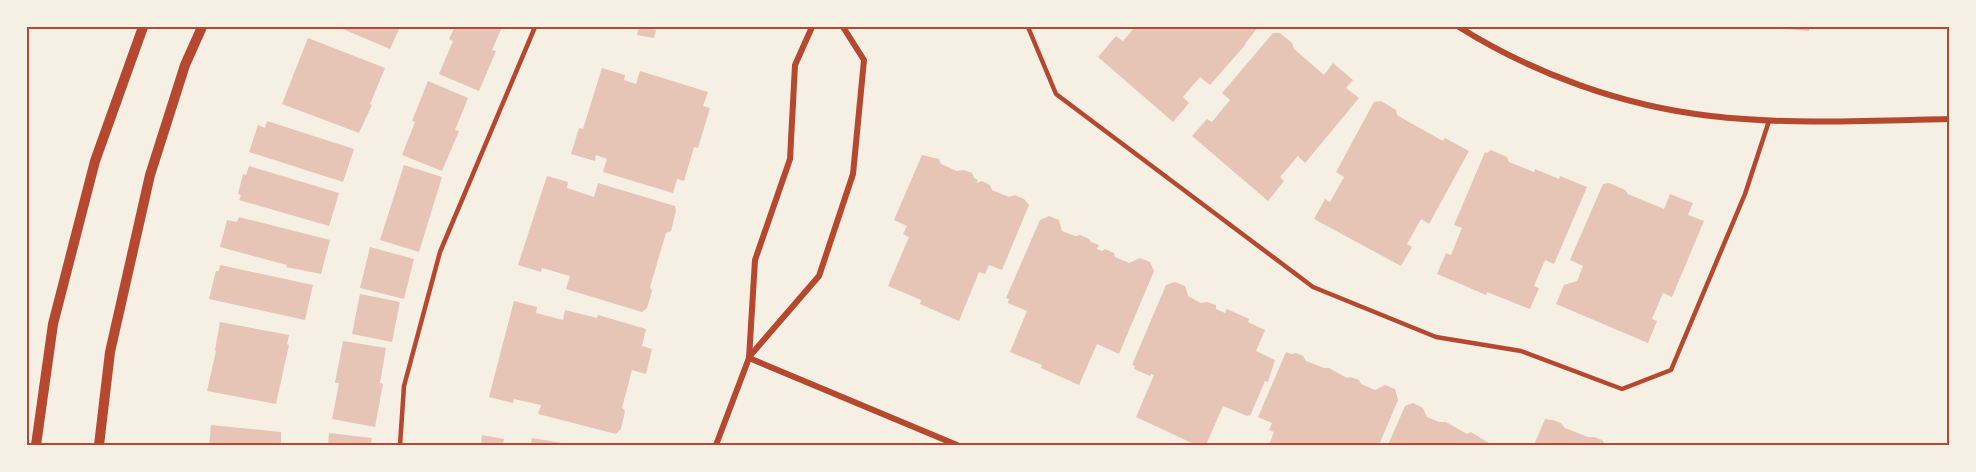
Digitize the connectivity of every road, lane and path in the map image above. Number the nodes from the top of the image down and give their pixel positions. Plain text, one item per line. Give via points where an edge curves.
1 (143, 27) edge
2 (202, 27) edge
3 (535, 27) edge
4 (812, 27) edge
5 (843, 27) edge
6 (1028, 27) edge
7 (1459, 27) edge
8 (1949, 119) edge
9 (1769, 121) junction
10 (748, 358) junction
11 (36, 445) edge
12 (99, 445) edge
13 (400, 445) edge
14 (716, 445) edge
15 (957, 445) edge

1 - 11 street via 95,160 67,269 53,324
2 - 12 street via 185,65 150,175 110,352
3 - 13 lane via 440,252 404,386
4 - 10 street via 795,65 790,159 755,260
5 - 10 street via 864,60 853,174 819,276
6 - 9 lane via 1056,94 1313,287 1436,337 1521,351 1622,389 1671,370 1745,194
7 - 9 street via 1540,70 1596,90 1652,106
8 - 9 street
10 - 14 street
10 - 15 street

